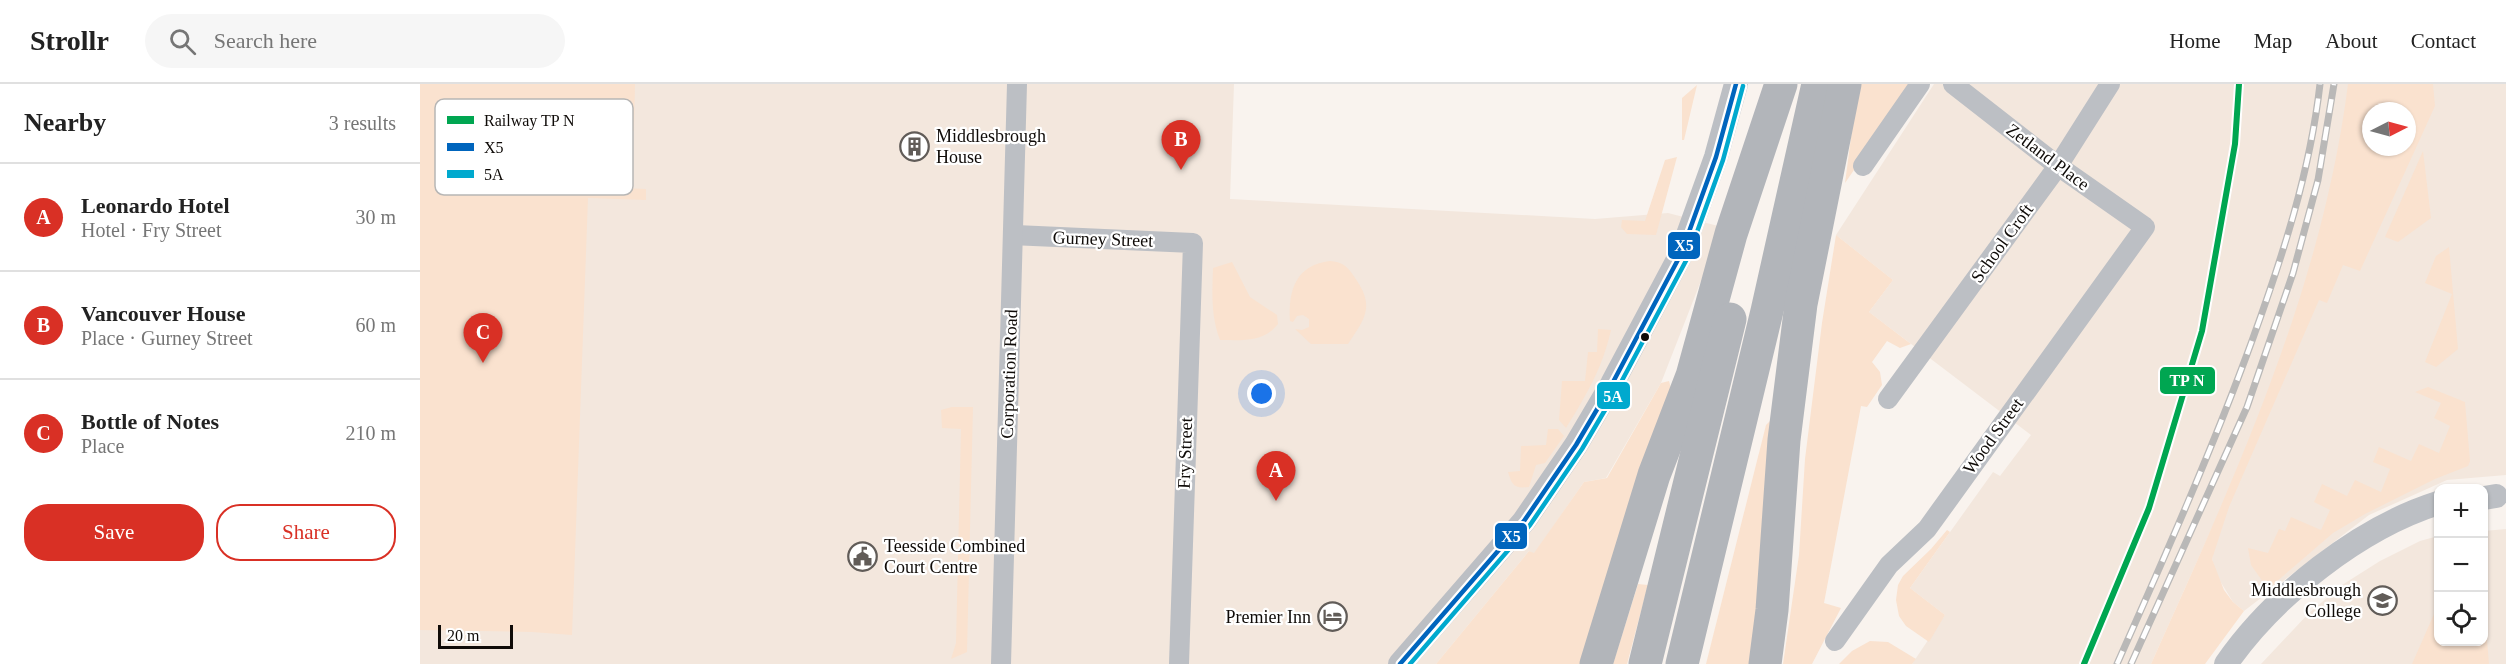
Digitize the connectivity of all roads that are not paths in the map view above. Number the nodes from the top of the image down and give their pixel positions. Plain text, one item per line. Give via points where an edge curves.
1 (1017, 84) edge
2 (1736, 84) edge
3 (1783, 84) edge
4 (1818, 84) edge
5 (1845, 84) edge
6 (1920, 84) edge
7 (1953, 84) edge
8 (2110, 84) edge
9 (1863, 166) dead end
10 (2058, 166) junction
11 (2145, 226) joint
12 (1013, 235) junction
13 (1193, 243) joint
14 (1888, 399) dead end
15 (2434, 505) edge
16 (1835, 641) dead end
17 (1001, 664) edge
18 (1179, 664) edge
19 (1400, 664) edge
20 (1596, 664) edge
21 (1646, 664) edge
22 (1682, 664) edge
23 (1765, 664) edge
24 (2226, 664) edge

1 - 12 street, Corporation Road
2 - 19 street via 1716,157 1681,254 1612,384 1524,521
3 - 20 highway via 1731,234 1692,376 1654,475
3 - 21 highway via 1750,238
4 - 22 highway
5 - 23 highway via 1801,304 1784,440
6 - 9 street
7 - 10 street, Zetland Place
8 - 10 street, School Croft
10 - 11 street, Zetland Place
10 - 14 street, School Croft
11 - 16 street, Wood Street via 1927,529 1889,565
12 - 13 street, Gurney Street
12 - 17 street, Corporation Road
13 - 18 street, Fry Street
15 - 24 street via 2384,525 2305,580 2267,616

